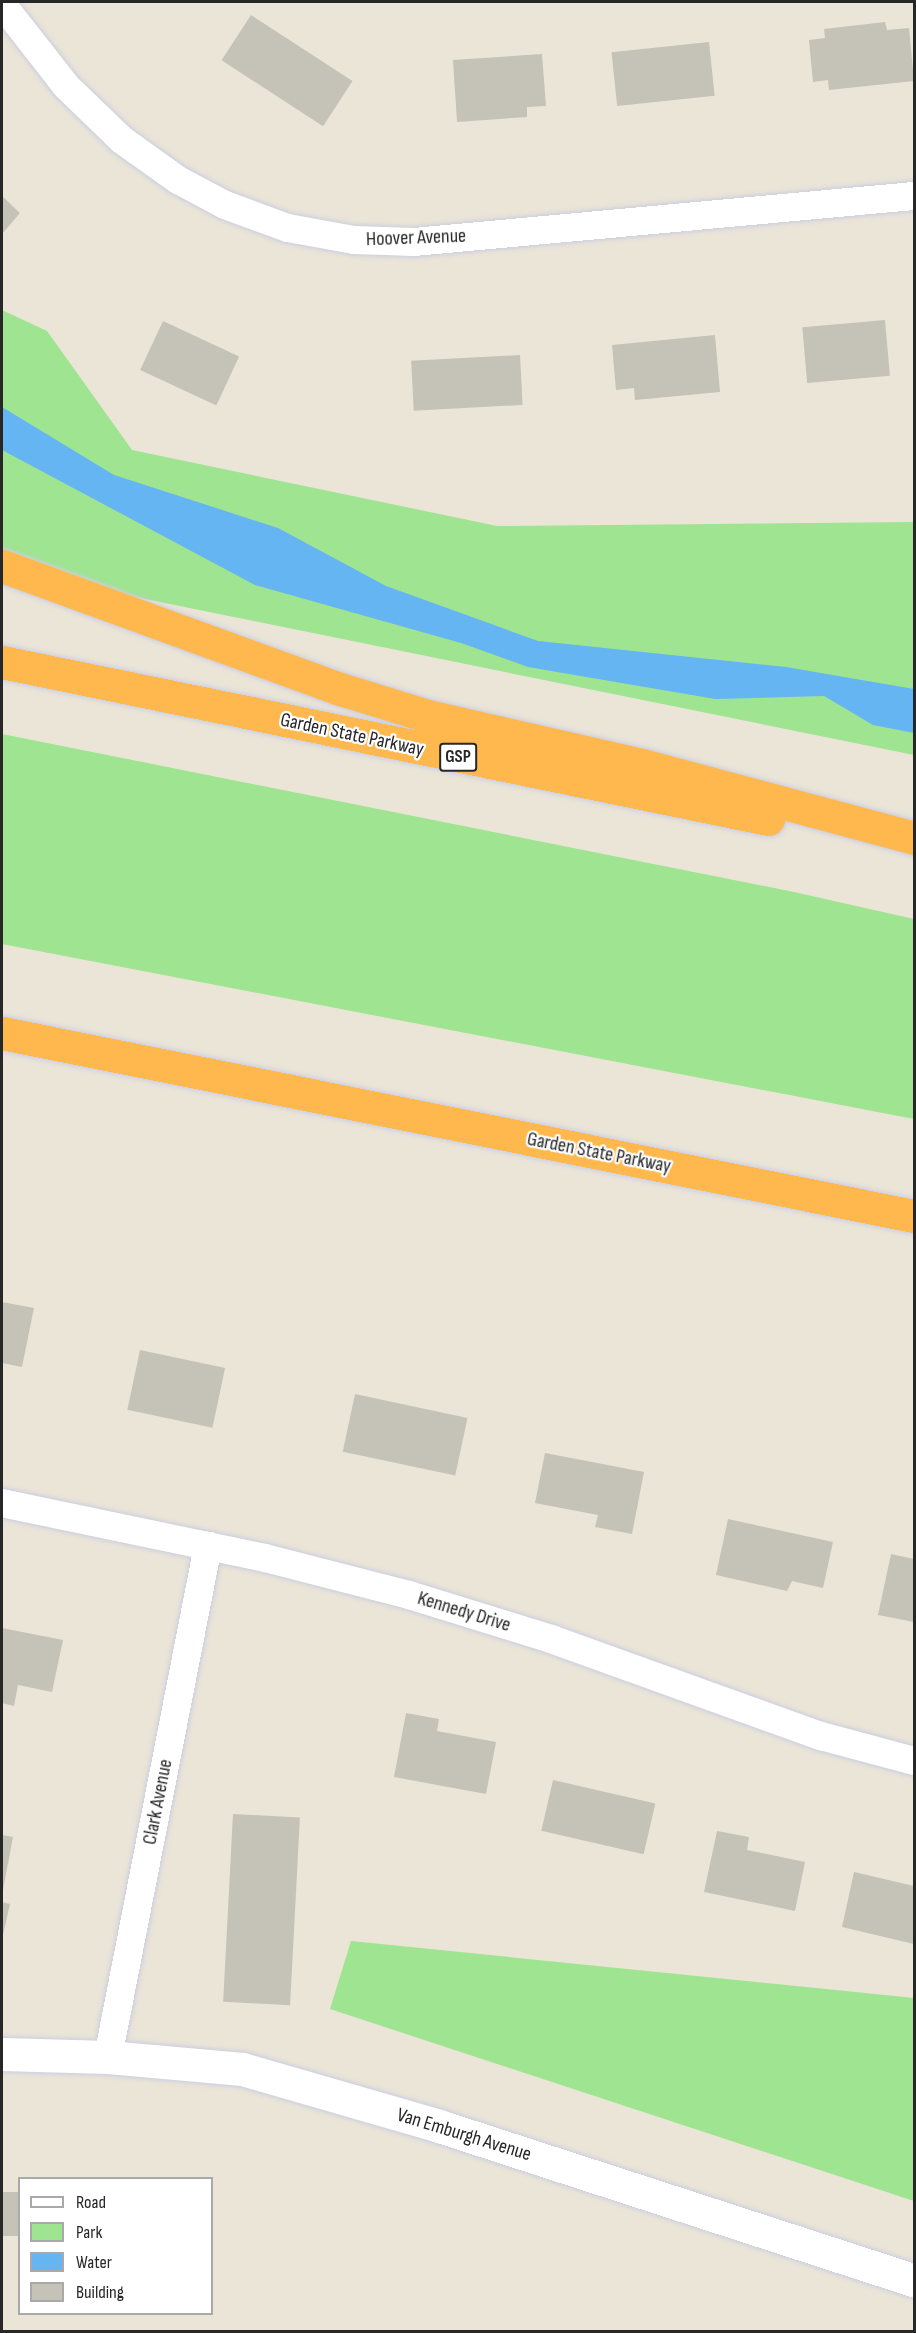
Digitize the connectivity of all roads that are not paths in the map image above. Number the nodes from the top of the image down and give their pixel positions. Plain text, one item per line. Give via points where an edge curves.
1 (2, 4) edge
2 (915, 196) edge
3 (2, 566) edge
4 (2, 662) edge
5 (915, 838) edge
6 (915, 848) edge
7 (2, 1033) edge
8 (915, 1216) edge
9 (2, 1503) edge
10 (208, 1546) junction
11 (915, 1761) edge
12 (2, 2054) edge
13 (108, 2057) junction
14 (915, 2280) edge

1 - 2 street, Hoover Avenue via 66,86 122,140 178,180 225,205 288,228 354,240 414,242
3 - 5 highway via 337,688 428,716 642,765
4 - 6 highway, Garden State Parkway / GSP
7 - 8 highway, Garden State Parkway
9 - 10 street, Kennedy Drive
10 - 11 street, Kennedy Drive via 409,1595 551,1639 821,1736
10 - 13 street, Clark Avenue
12 - 13 main road, Van Emburgh Avenue
13 - 14 main road, Van Emburgh Avenue via 242,2069 439,2126

